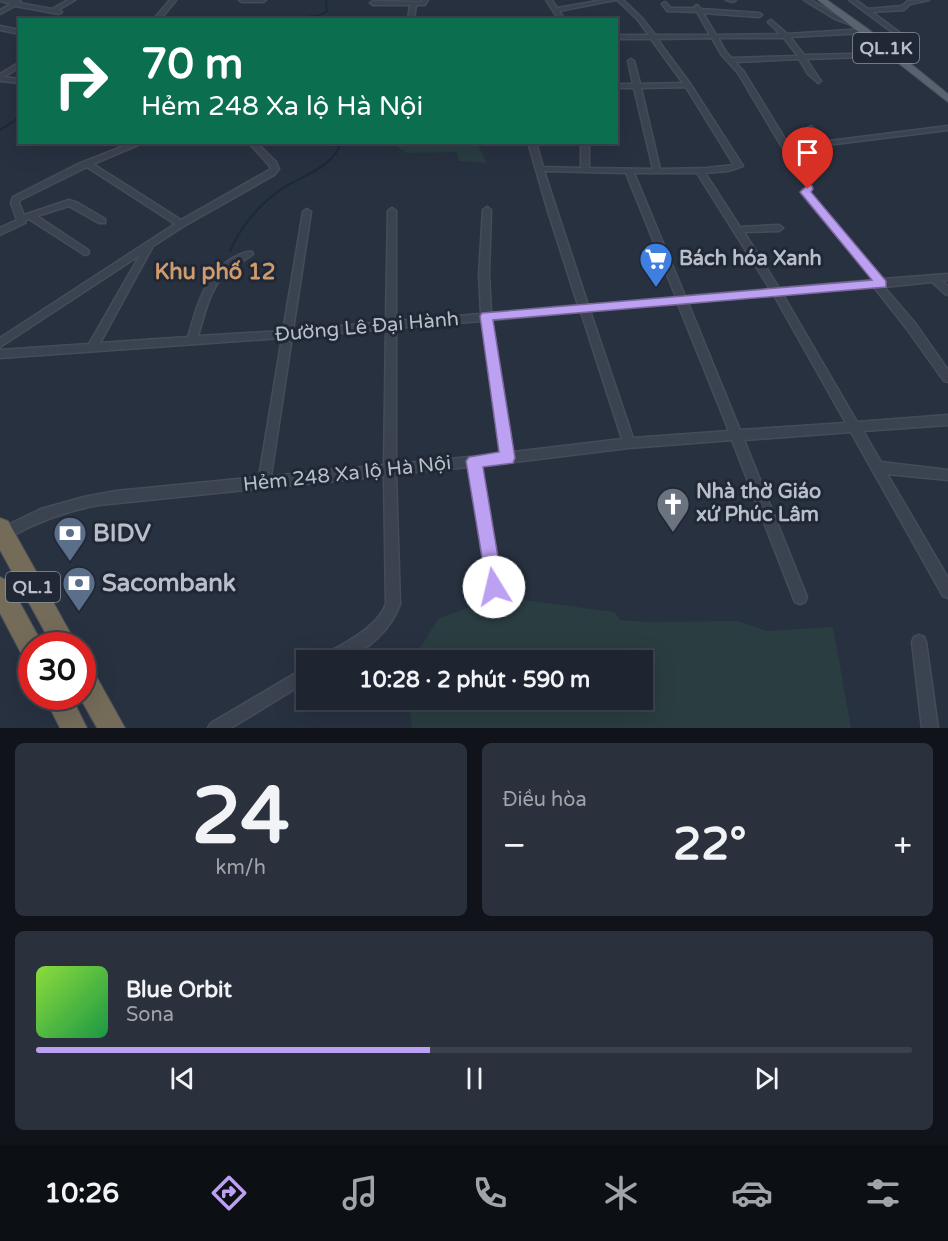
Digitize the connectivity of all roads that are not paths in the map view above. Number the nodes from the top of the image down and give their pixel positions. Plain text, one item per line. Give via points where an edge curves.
1 (1, 0) edge
2 (72, 0) edge
3 (173, 0) edge
4 (242, 0) edge
5 (263, 0) edge
6 (425, 0) edge
7 (549, 0) edge
8 (612, 0) edge
9 (620, 0) edge
10 (729, 0) edge
11 (734, 0) edge
12 (807, 0) edge
13 (822, 0) edge
14 (830, 0) edge
15 (852, 0) edge
16 (926, 0) edge
17 (17, 2) edge
18 (373, 3) dead end
19 (413, 3) junction
20 (665, 3) dead end
21 (698, 9) junction
22 (557, 10) junction
23 (868, 11) junction
24 (0, 12) edge
25 (759, 15) dead end
26 (158, 18) edge
27 (411, 18) edge
28 (561, 18) edge
29 (771, 22) dead end
30 (856, 24) junction
31 (0, 28) edge
32 (890, 28) junction
33 (881, 29) dead end
34 (865, 31) junction
35 (18, 32) edge
36 (650, 36) junction
37 (713, 36) junction
38 (785, 36) junction
39 (618, 37) edge
40 (913, 45) dead end
41 (893, 54) junction
42 (802, 57) junction
43 (732, 60) junction
44 (631, 61) dead end
45 (16, 69) edge
46 (0, 78) edge
47 (18, 81) edge
48 (818, 81) dead end
49 (688, 85) junction
50 (618, 86) edge
51 (637, 86) junction
52 (948, 90) edge
53 (948, 99) edge
54 (811, 128) dead end
55 (948, 128) edge
56 (827, 143) junction
57 (137, 144) edge
58 (253, 144) edge
59 (533, 144) edge
60 (585, 144) edge
61 (785, 146) junction
62 (88, 164) junction
63 (539, 169) junction
64 (585, 170) junction
65 (628, 170) junction
66 (800, 170) dead end
67 (657, 171) junction
68 (700, 171) junction
69 (808, 189) dead end
70 (487, 210) dead end
71 (392, 211) dead end
72 (307, 212) dead end
73 (26, 216) junction
74 (102, 221) dead end
75 (181, 224) junction
76 (779, 228) dead end
77 (736, 230) junction
78 (0, 231) edge
79 (150, 244) junction
80 (85, 252) dead end
81 (249, 254) dead end
82 (948, 277) edge
83 (934, 278) junction
84 (879, 284) junction
85 (777, 292) junction
86 (948, 292) edge
87 (682, 300) junction
88 (585, 307) junction
89 (486, 316) junction
90 (392, 325) junction
91 (287, 334) junction
92 (192, 341) junction
93 (0, 343) edge
94 (92, 348) junction
95 (0, 354) edge
96 (948, 378) edge
97 (948, 420) edge
98 (855, 427) junction
99 (736, 436) junction
100 (629, 443) junction
101 (508, 458) junction
102 (474, 461) junction
103 (876, 467) junction
104 (390, 470) junction
105 (948, 475) edge
106 (264, 482) junction
107 (2, 531) edge
108 (494, 587) dead end
109 (0, 589) edge
110 (948, 591) edge
111 (800, 597) dead end
112 (23, 632) edge
113 (58, 632) edge
114 (919, 642) dead end
115 (346, 650) edge
116 (296, 680) edge
117 (96, 700) edge
118 (64, 710) edge
119 (74, 728) edge
120 (112, 728) edge
121 (216, 728) edge
122 (930, 728) edge

1 - 17 street
2 - 17 street via 56,11
3 - 26 street
4 - 5 street
6 - 19 street via 423,4
7 - 22 street
8 - 22 street
9 - 36 street via 640,19
10 - 11 street
12 - 30 street
13 - 30 main road, QL.1K
14 - 52 main road, QL.1K
15 - 23 street
16 - 23 street via 908,3 904,8
17 - 24 street
18 - 19 street
19 - 27 street
20 - 21 street via 669,10
21 - 25 street
21 - 37 street
22 - 28 street
23 - 32 street
29 - 38 street
30 - 34 main road, QL.1K
31 - 35 street
32 - 33 street
32 - 40 street
34 - 38 street
34 - 41 main road, QL.1K
36 - 37 street
36 - 39 street
36 - 49 street
37 - 38 street
37 - 43 street
38 - 42 street
41 - 42 street
41 - 53 main road, QL.1K
42 - 43 street
42 - 48 street via 805,67
43 - 61 street
44 - 51 street
45 - 46 street
46 - 47 street
49 - 51 street
49 - 68 street via 739,166
50 - 51 street
51 - 67 street
54 - 56 street
55 - 56 street
56 - 61 street
57 - 62 street
58 - 75 street via 274,169
59 - 63 street
60 - 64 street
61 - 66 street
62 - 73 street via 16,199
62 - 75 street
63 - 64 street
63 - 88 street
64 - 65 street
65 - 67 street
65 - 87 street
67 - 68 street
68 - 77 street
69 - 84 street via 805,192
70 - 89 street
71 - 90 street
72 - 91 street
73 - 74 street via 69,203
73 - 78 street
73 - 80 street
75 - 79 street
76 - 77 street
77 - 85 street
79 - 93 street
79 - 94 street
81 - 92 street via 236,258 214,277
82 - 83 street, Đường Lê Đại Hành
83 - 84 street, Đường Lê Đại Hành
83 - 86 street
84 - 85 street, Đường Lê Đại Hành
84 - 96 street
85 - 87 street, Đường Lê Đại Hành
85 - 98 street
87 - 88 street, Đường Lê Đại Hành
87 - 99 street
88 - 89 street, Đường Lê Đại Hành
88 - 100 street
89 - 90 street, Đường Lê Đại Hành
89 - 101 street
90 - 91 street, Đường Lê Đại Hành
90 - 104 street
91 - 92 street, Đường Lê Đại Hành
91 - 106 street
92 - 94 street, Đường Lê Đại Hành
94 - 95 street, Đường Lê Đại Hành
97 - 98 street, Hẻm 248 Xa lộ Hà Nội
98 - 99 street, Hẻm 248 Xa lộ Hà Nội
98 - 103 street
99 - 100 street, Hẻm 248 Xa lộ Hà Nội
99 - 111 street
100 - 101 street, Hẻm 248 Xa lộ Hà Nội
101 - 102 street, Hẻm 248 Xa lộ Hà Nội
102 - 104 street, Hẻm 248 Xa lộ Hà Nội
102 - 108 street
103 - 105 street
103 - 110 street
104 - 106 street, Hẻm 248 Xa lộ Hà Nội
104 - 115 street via 392,610
106 - 107 street, Hẻm 248 Xa lộ Hà Nội via 69,503
107 - 113 highway, QL.1
109 - 112 highway, QL.1
114 - 122 street
116 - 121 street
117 - 120 highway
118 - 119 highway

